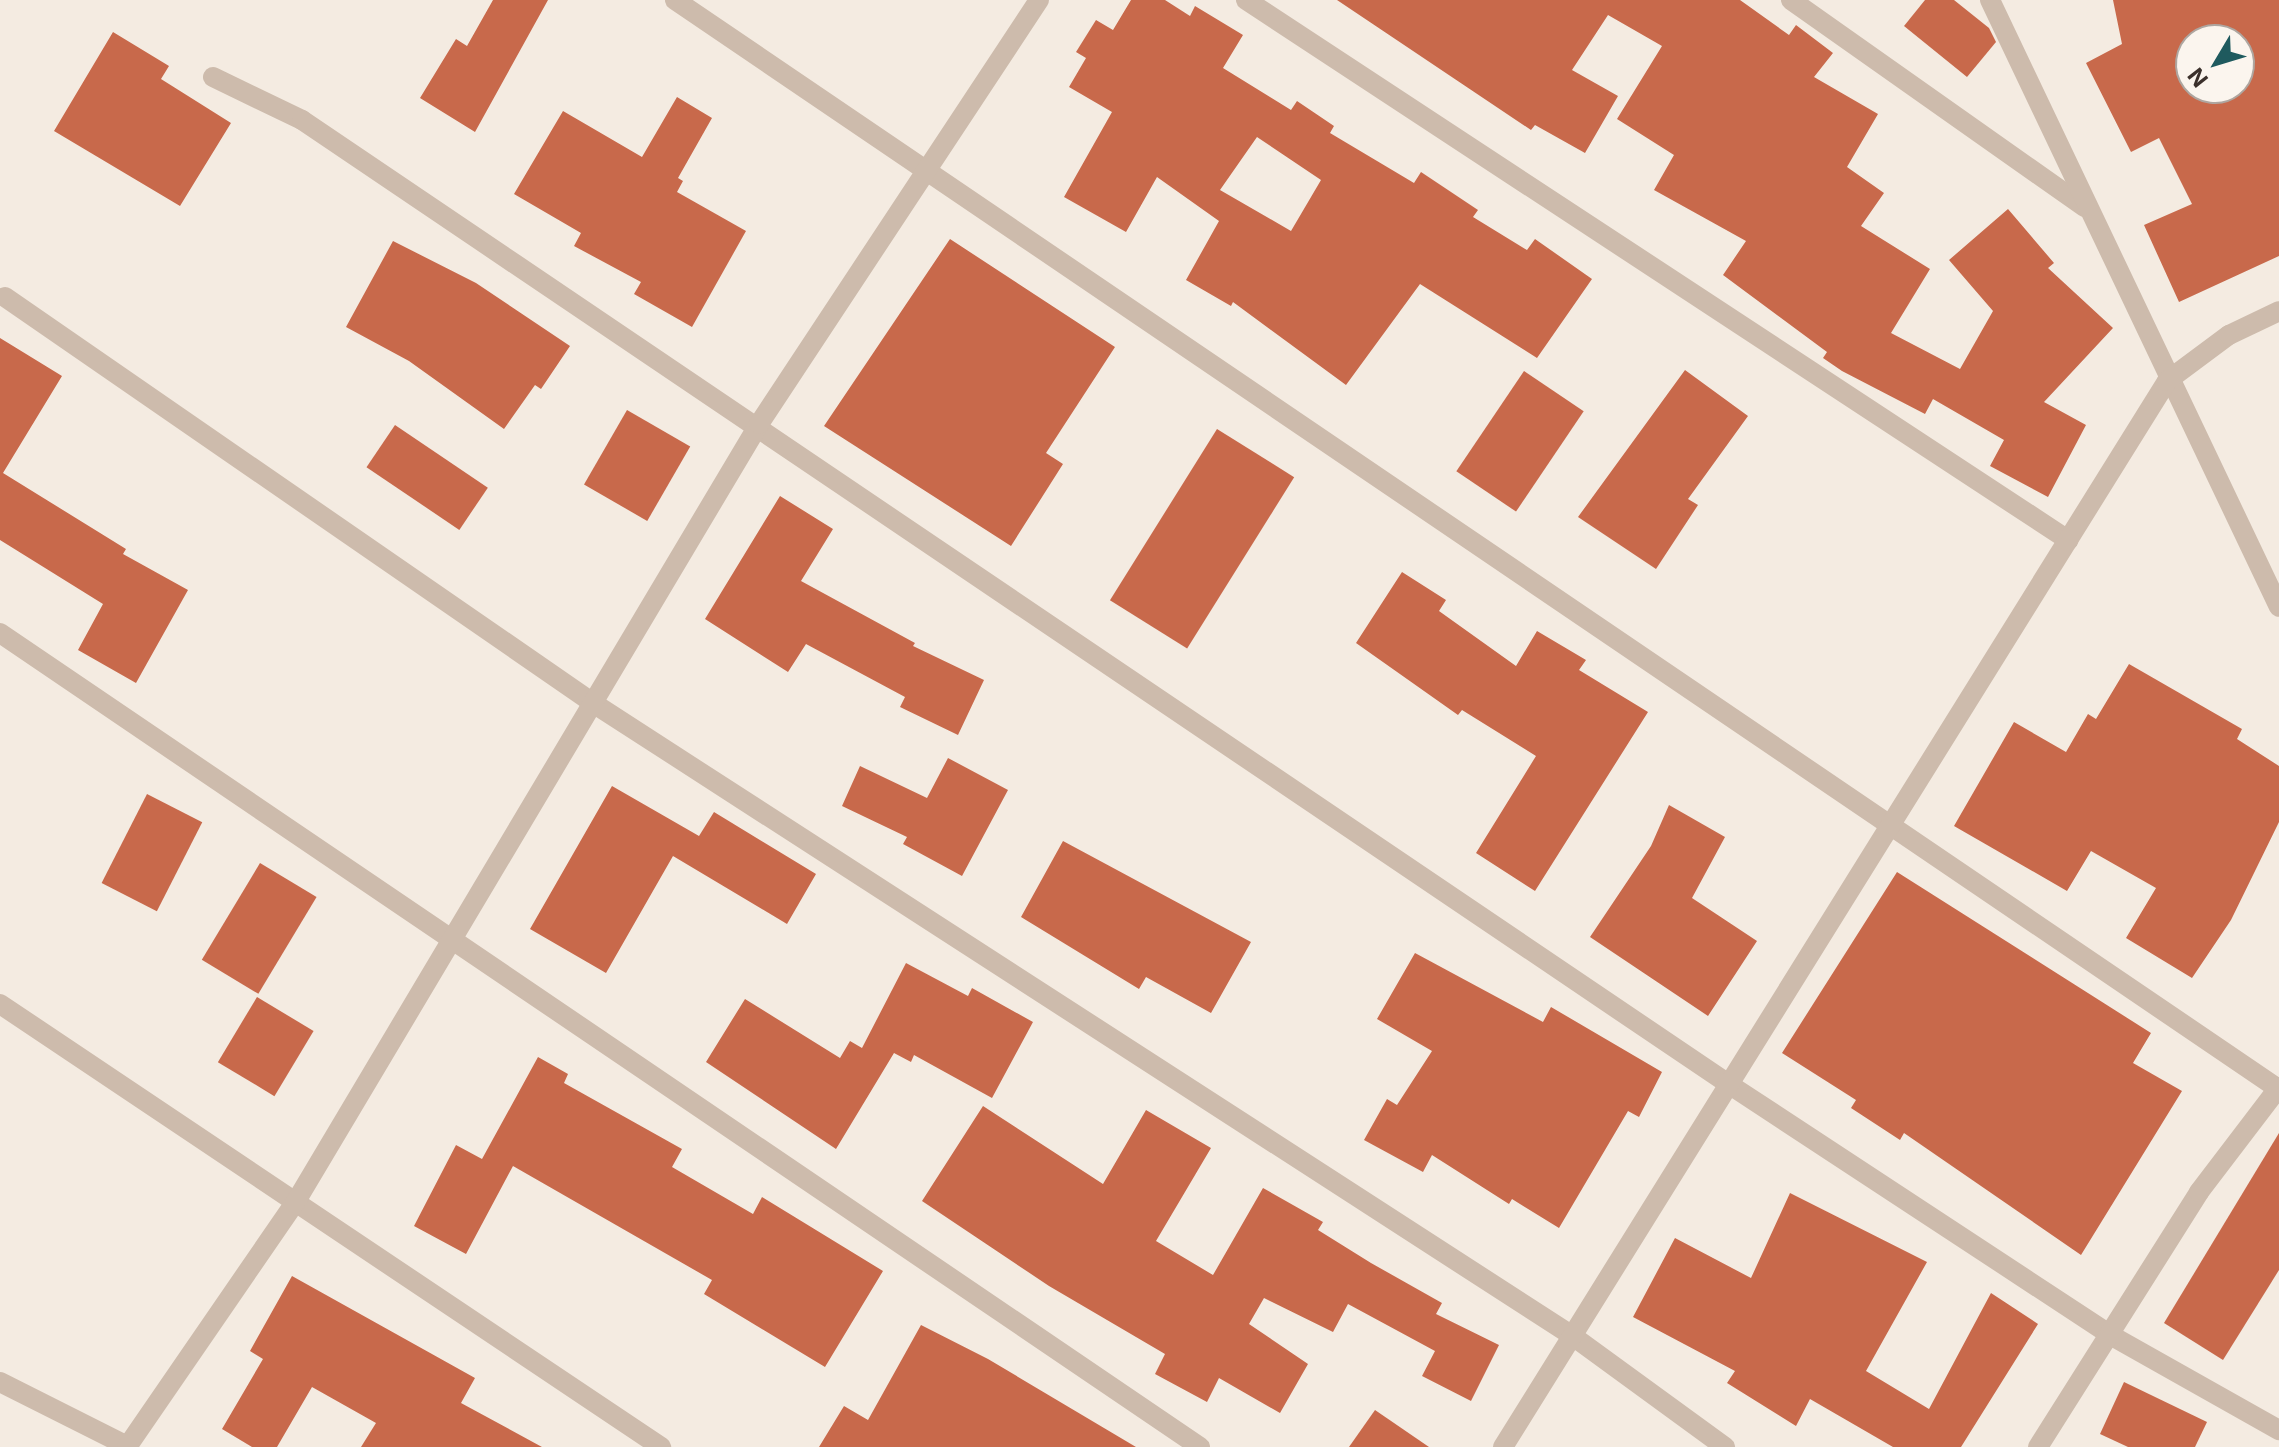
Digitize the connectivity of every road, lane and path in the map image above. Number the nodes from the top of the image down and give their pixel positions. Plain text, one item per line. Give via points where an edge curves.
1 (675, 0) edge
2 (1039, 0) edge
3 (1246, 0) edge
4 (1791, 0) edge
5 (1990, 0) edge
6 (213, 77) dead end
7 (930, 171) junction
8 (2084, 207) junction
9 (5, 297) dead end
10 (2279, 311) edge
11 (2167, 381) junction
12 (759, 424) junction
13 (2068, 540) junction
14 (2279, 607) edge
15 (0, 633) edge
16 (593, 703) junction
17 (1886, 825) junction
18 (453, 943) junction
19 (0, 1004) edge
20 (1727, 1083) junction
21 (2278, 1087) edge
22 (295, 1203) junction
23 (2112, 1336) junction
24 (1574, 1337) junction
25 (0, 1382) edge
26 (2279, 1430) edge
27 (128, 1447) edge
28 (661, 1447) edge
29 (1200, 1447) edge
30 (1503, 1447) edge
31 (1725, 1447) edge
32 (2038, 1447) edge

1 - 7 street
2 - 7 street
3 - 13 street
4 - 8 street
5 - 8 street
6 - 12 street via 302,120
7 - 12 street
7 - 17 street
8 - 11 street
9 - 16 street
10 - 11 street via 2229,335
11 - 13 street
11 - 14 street
12 - 16 street
12 - 20 street
13 - 17 street
15 - 18 street
16 - 18 street
16 - 24 street
17 - 20 street
17 - 21 street
18 - 22 street
18 - 29 street
19 - 22 street
20 - 23 street
20 - 24 street
21 - 23 street via 2199,1192
22 - 27 street
22 - 28 street
23 - 26 street
23 - 32 street
24 - 30 street
24 - 31 street
25 - 27 street

